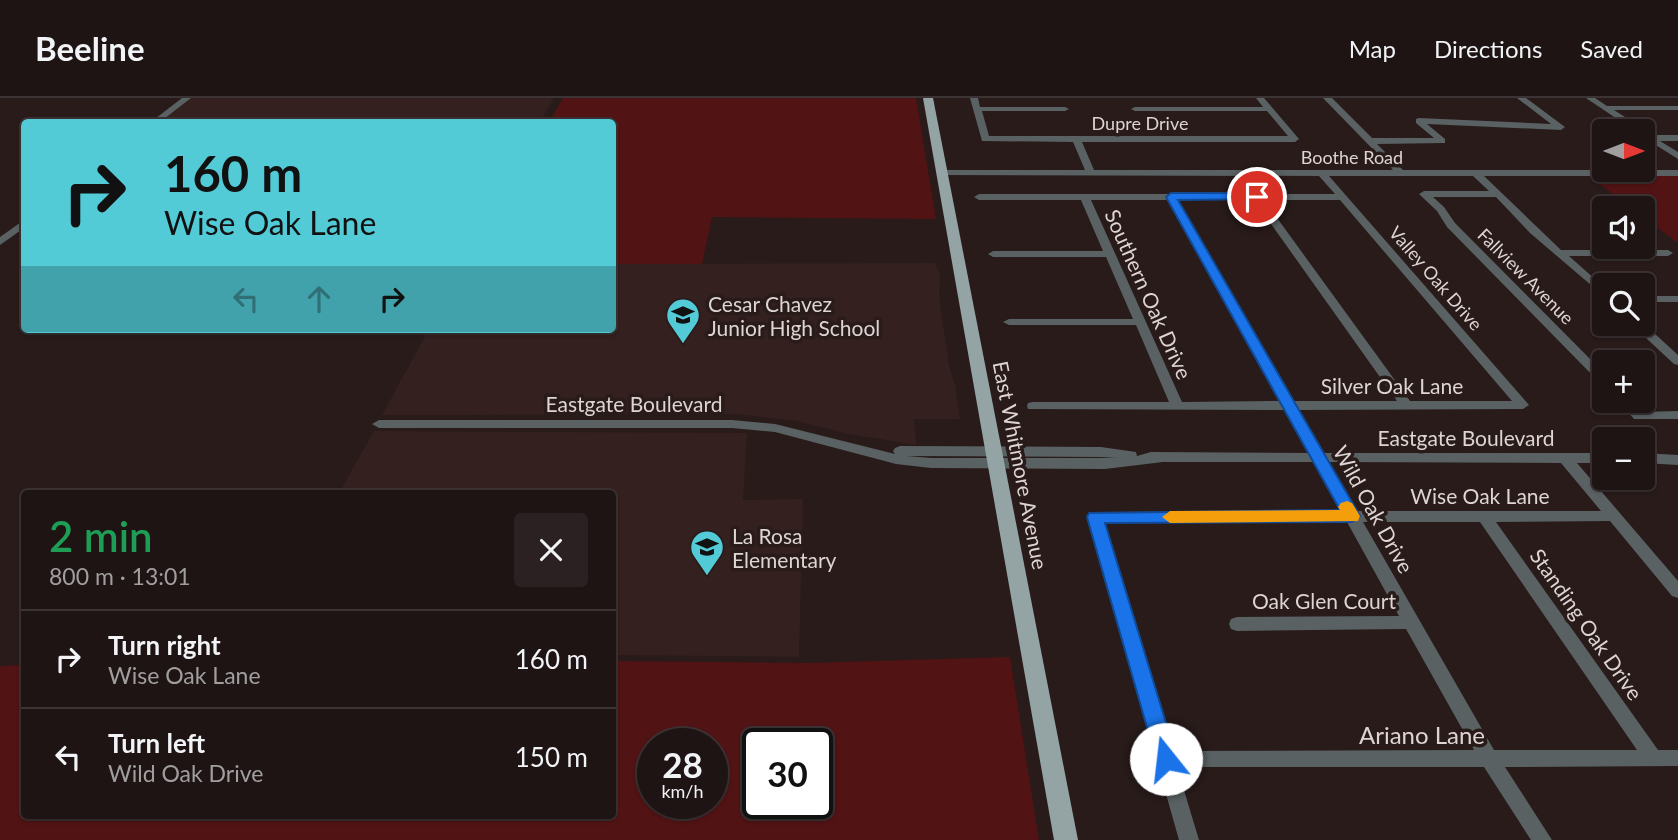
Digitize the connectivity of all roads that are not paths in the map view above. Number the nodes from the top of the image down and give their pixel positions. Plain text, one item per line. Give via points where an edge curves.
1 (187, 98) edge
2 (928, 98) edge
3 (974, 98) edge
4 (1260, 98) edge
5 (1327, 98) edge
6 (1521, 98) edge
7 (1590, 98) edge
8 (1605, 108) junction
9 (1678, 108) edge
10 (977, 109) junction
11 (1065, 109) dead end
12 (1135, 109) dead end
13 (1269, 109) junction
14 (159, 119) edge
15 (1622, 119) edge
16 (1656, 135) edge
17 (1678, 138) edge
18 (1076, 139) junction
19 (1370, 141) junction
20 (1656, 141) edge
21 (1678, 156) edge
22 (942, 173) junction
23 (1091, 173) junction
24 (1322, 173) junction
25 (1401, 173) junction
26 (1475, 173) junction
27 (1678, 173) edge
28 (1499, 194) junction
29 (979, 197) dead end
30 (1085, 197) junction
31 (1171, 197) junction
32 (1257, 197) junction
33 (1343, 197) junction
34 (21, 225) edge
35 (0, 242) edge
36 (1560, 253) junction
37 (1668, 253) dead end
38 (993, 254) dead end
39 (1110, 254) junction
40 (1592, 282) edge
41 (1655, 299) edge
42 (1678, 299) edge
43 (1009, 322) dead end
44 (1140, 322) junction
45 (1652, 336) edge
46 (1673, 352) edge
47 (1678, 361) edge
48 (1592, 368) edge
49 (1407, 405) junction
50 (1523, 405) joint
51 (1033, 406) dead end
52 (1177, 406) junction
53 (1290, 406) junction
54 (1636, 413) edge
55 (1678, 415) edge
56 (379, 424) dead end
57 (997, 458) junction
58 (1565, 458) junction
59 (1592, 458) edge
60 (1320, 459) junction
61 (1655, 459) edge
62 (1678, 460) edge
63 (1352, 516) junction
64 (1484, 516) junction
65 (1613, 516) junction
66 (1678, 592) edge
67 (1411, 622) junction
68 (1237, 624) dead end
69 (1489, 758) junction
70 (1653, 758) junction
71 (1678, 758) edge
72 (1166, 759) junction
73 (1066, 840) edge
74 (1189, 840) edge
75 (1542, 840) edge

1 - 14 street
2 - 22 main road, East Whitmore Avenue
3 - 10 street
4 - 13 street
5 - 19 street
6 - 19 street via 1561,127 1419,121 1442,141
7 - 8 street
8 - 9 street
8 - 15 street
10 - 11 street
10 - 18 street, Dupre Drive via 985,139
12 - 13 street
13 - 18 street, Dupre Drive via 1295,139
16 - 17 street
18 - 23 street
19 - 25 street
20 - 21 street
22 - 23 street, Boothe Road
22 - 57 main road, East Whitmore Avenue
23 - 24 street, Boothe Road
24 - 25 street, Boothe Road
24 - 33 street, Valley Oak Drive
25 - 26 street, Boothe Road
26 - 27 street, Boothe Road
26 - 28 street
28 - 36 street
28 - 48 street, Fallview Avenue via 1424,194
29 - 30 street
30 - 31 street
30 - 39 street, Southern Oak Drive
31 - 32 street
31 - 53 street, Wild Oak Drive
32 - 33 street
32 - 49 street
33 - 50 street, Valley Oak Drive
34 - 35 street
36 - 37 street
36 - 40 street
38 - 39 street
39 - 44 street, Southern Oak Drive
41 - 42 street
43 - 44 street
44 - 52 street, Southern Oak Drive
45 - 46 street
46 - 47 street
49 - 50 street, Silver Oak Lane
49 - 53 street, Silver Oak Lane
51 - 52 street, Silver Oak Lane
52 - 53 street, Silver Oak Lane
53 - 60 street, Wild Oak Drive
54 - 55 street
56 - 57 street, Eastgate Boulevard via 732,424 775,428 896,459 931,463
57 - 60 street, Eastgate Boulevard via 1105,464 1159,458
57 - 73 main road, East Whitmore Avenue
58 - 59 street, Eastgate Boulevard
58 - 60 street, Eastgate Boulevard
58 - 65 street
60 - 63 street, Wild Oak Drive
61 - 62 street
63 - 64 street, Wise Oak Lane
63 - 67 street, Wild Oak Drive
63 - 72 street, Wise Oak Lane via 1095,517
64 - 65 street, Wise Oak Lane
64 - 70 street, Standing Oak Drive
65 - 66 street
67 - 68 street, Oak Glen Court
67 - 69 street, Wild Oak Drive
69 - 70 street, Ariano Lane
69 - 72 street, Ariano Lane
69 - 75 street, Wild Oak Drive
70 - 71 street, Ariano Lane
72 - 74 street

